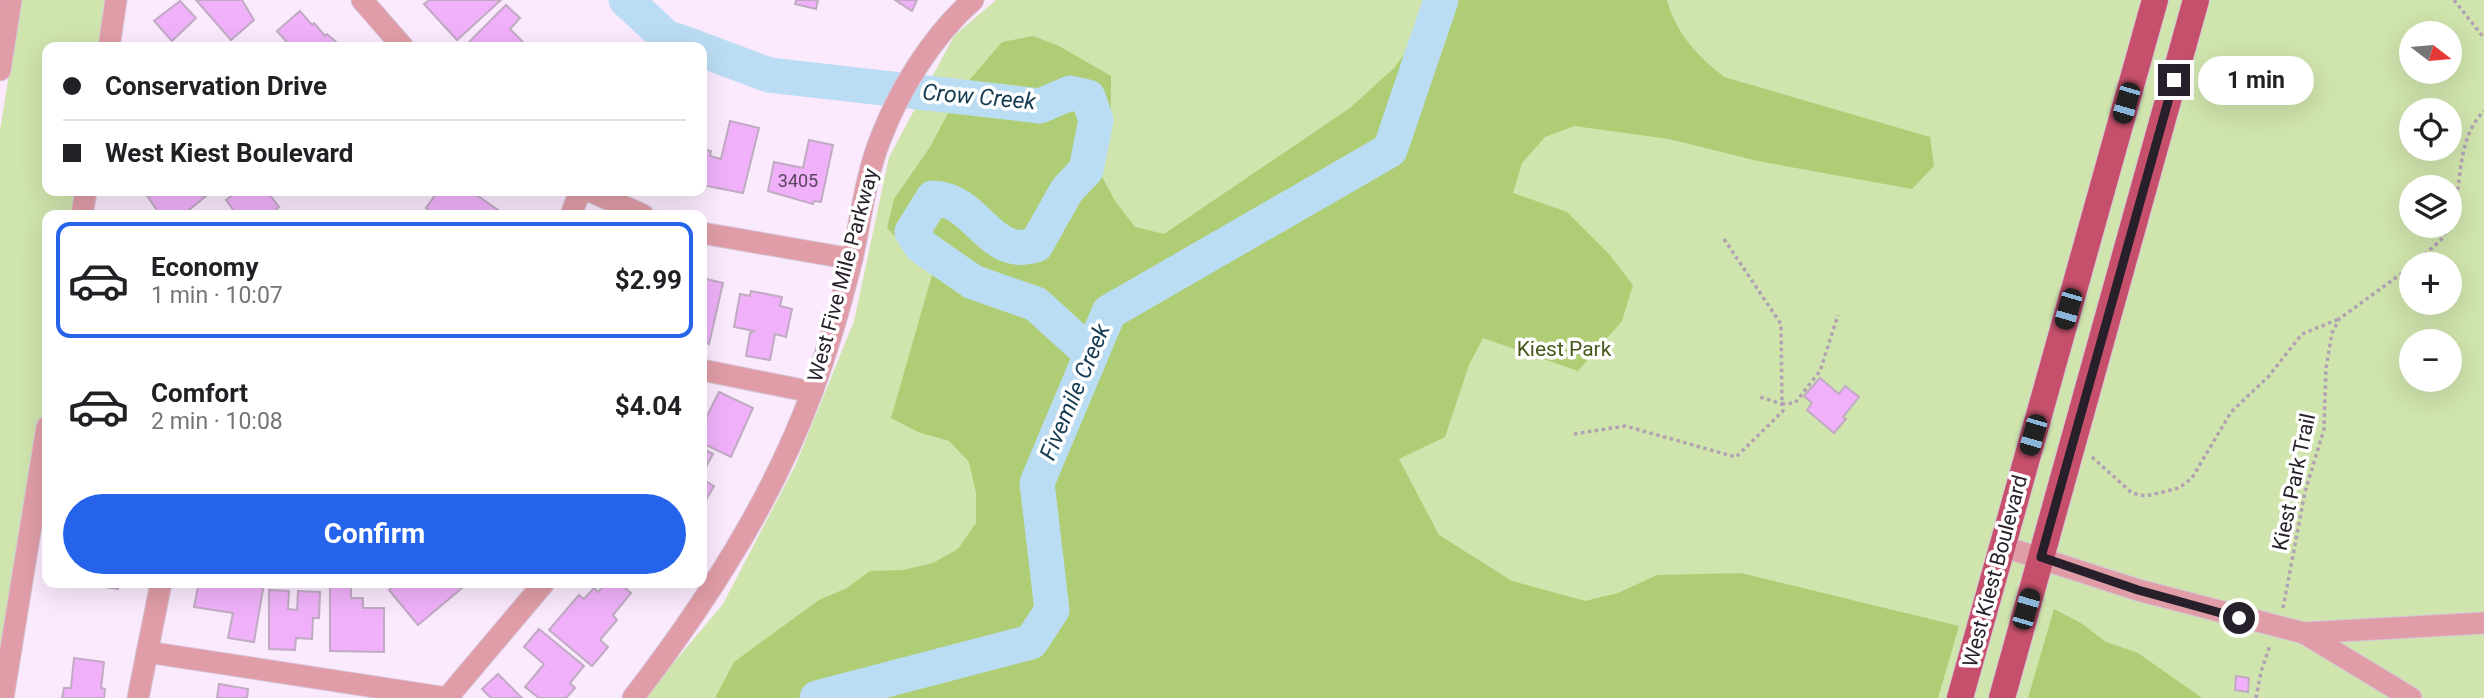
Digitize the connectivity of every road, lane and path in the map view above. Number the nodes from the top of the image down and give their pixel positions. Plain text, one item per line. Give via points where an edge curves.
1 (11, 0) edge
2 (116, 0) edge
3 (362, 0) edge
4 (973, 0) edge
5 (2155, 0) edge
6 (2196, 0) edge
7 (2454, 0) edge
8 (2484, 38) edge
9 (110, 42) edge
10 (399, 42) edge
11 (0, 70) edge
12 (2484, 111) edge
13 (2460, 175) edge
14 (601, 196) edge
15 (632, 210) edge
16 (707, 234) edge
17 (2442, 238) edge
18 (1724, 239) dead end
19 (2428, 252) edge
20 (852, 259) junction
21 (2399, 275) edge
22 (1838, 315) dead end
23 (2339, 319) junction
24 (707, 371) edge
25 (812, 392) junction
26 (1757, 396) dead end
27 (1782, 404) junction
28 (1574, 434) dead end
29 (2086, 450) dead end
30 (42, 459) edge
31 (2002, 546) junction
32 (2041, 557) junction
33 (160, 588) edge
34 (540, 588) edge
35 (2281, 615) dead end
36 (2484, 623) edge
37 (2304, 633) junction
38 (2273, 638) dead end
39 (147, 652) junction
40 (4, 698) edge
41 (138, 698) edge
42 (633, 698) edge
43 (1960, 698) edge
44 (2001, 698) edge
45 (2256, 698) edge
46 (2411, 698) edge

1 - 11 street
2 - 9 street
3 - 10 street
4 - 20 street, West Five Mile Parkway via 914,72 880,139
5 - 31 main road, West Kiest Boulevard
6 - 32 main road, West Kiest Boulevard
7 - 8 path
12 - 13 path via 2469,131
14 - 15 street
16 - 20 street
17 - 19 path
18 - 27 path via 1781,324
20 - 25 street, West Five Mile Parkway
21 - 23 path
22 - 27 path via 1821,371 1795,403
23 - 29 path via 2302,334 2269,377 2231,412 2192,478 2179,488 2146,496 2132,493
23 - 35 path, Kiest Park Trail via 2328,351 2324,429 2305,492
24 - 25 street
25 - 42 street, West Five Mile Parkway via 769,489 727,563
26 - 27 path
27 - 28 path via 1783,411 1737,457 1625,426
30 - 40 street
31 - 32 street
31 - 43 main road, West Kiest Boulevard
32 - 37 street via 2150,594
32 - 44 main road, West Kiest Boulevard
33 - 39 street
34 - 39 street via 447,698
36 - 37 street
37 - 46 street
38 - 45 path
39 - 41 street

